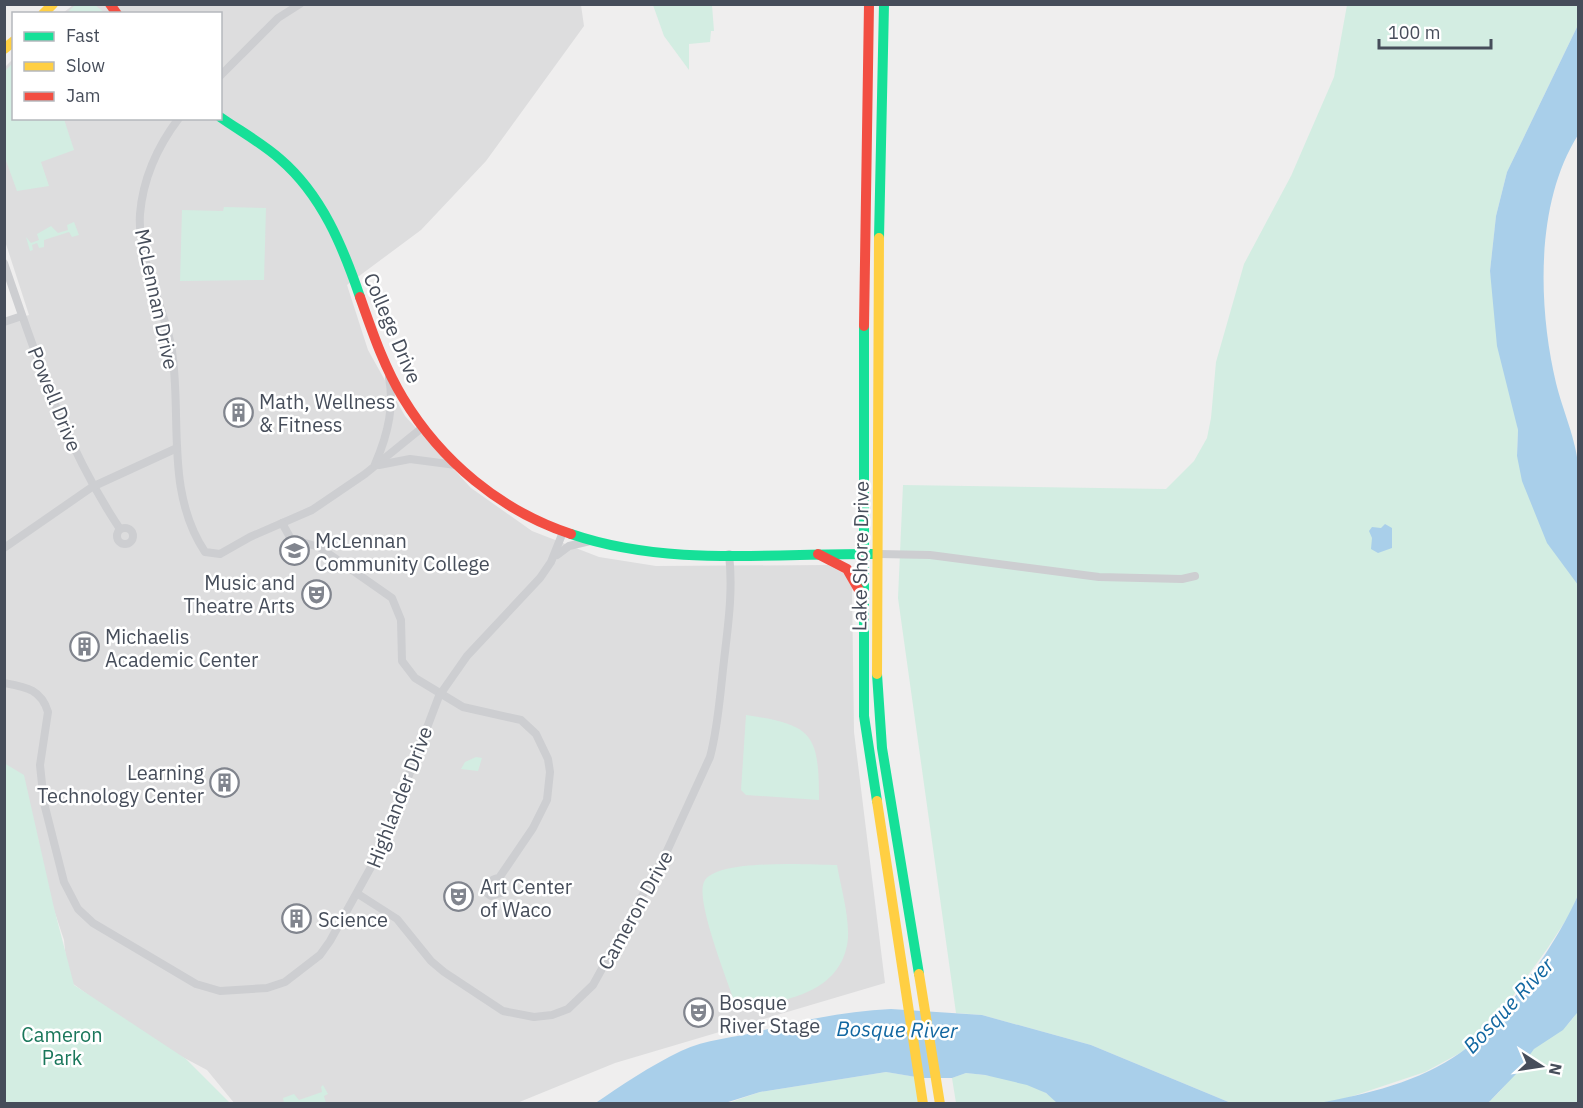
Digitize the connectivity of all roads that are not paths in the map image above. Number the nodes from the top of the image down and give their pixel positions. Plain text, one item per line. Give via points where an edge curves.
1 (279, 4) edge
2 (300, 4) edge
3 (869, 4) edge
4 (884, 4) edge
5 (286, 12) junction
6 (222, 74) edge
7 (222, 118) edge
8 (178, 120) edge
9 (4, 263) edge
10 (22, 316) junction
11 (4, 322) edge
12 (388, 369) junction
13 (423, 427) junction
14 (177, 448) junction
15 (456, 465) junction
16 (373, 467) junction
17 (92, 487) junction
18 (282, 523) junction
19 (120, 529) dead end
20 (563, 532) junction
21 (590, 541) junction
22 (4, 548) edge
23 (729, 554) junction
24 (818, 554) junction
25 (865, 554) junction
26 (879, 554) junction
27 (550, 562) junction
28 (1195, 576) dead end
29 (864, 598) junction
30 (4, 683) edge
31 (441, 694) junction
32 (500, 878) dead end
33 (358, 894) junction
34 (923, 1104) edge
35 (940, 1104) edge

1 - 5 street
2 - 5 street
3 - 25 main road, Lake Shore Drive
4 - 26 main road, Lake Shore Drive via 879,218
5 - 6 street
7 - 12 main road, College Drive via 274,153 314,196 339,242
8 - 14 street, McLennan Drive via 150,167 140,215 145,256 172,352
9 - 10 street, Powell Drive
10 - 11 street
10 - 17 street, Powell Drive via 51,398
12 - 13 main road, College Drive
12 - 16 street via 391,413
13 - 15 main road, College Drive
13 - 16 street
14 - 17 street
14 - 18 street, McLennan Drive via 178,476 188,516 202,548 209,554 220,554
15 - 16 street via 410,459
15 - 20 main road, College Drive via 514,509
16 - 18 street via 312,510
17 - 19 street, Powell Drive
17 - 22 street
18 - 31 street via 291,539 319,547 392,598 401,620 402,661 414,678
20 - 21 main road, College Drive
20 - 27 street, Highlander Drive
21 - 23 main road, College Drive via 652,553
21 - 27 street, Highlander Drive via 569,546
23 - 24 main road, College Drive
23 - 33 street, Cameron Drive via 732,577 728,640 710,757 645,894 593,985 581,998 552,1015 534,1017 503,1011 444,972 398,919
24 - 25 main road, College Drive
24 - 29 main road via 847,569
25 - 26 main road, College Drive
25 - 29 main road, Lake Shore Drive
26 - 28 street via 930,555 1099,578
26 - 35 main road, Lake Shore Drive via 879,719
27 - 31 street, Highlander Drive via 530,591 466,656
29 - 34 main road, Lake Shore Drive via 866,735
30 - 33 street, Highlander Drive via 38,692 45,701 48,712 40,780 56,855 70,898 108,932 205,989 241,992 285,982 320,955
31 - 32 street via 463,708 521,720 536,734 548,759 547,800
31 - 33 street, Highlander Drive via 393,821

